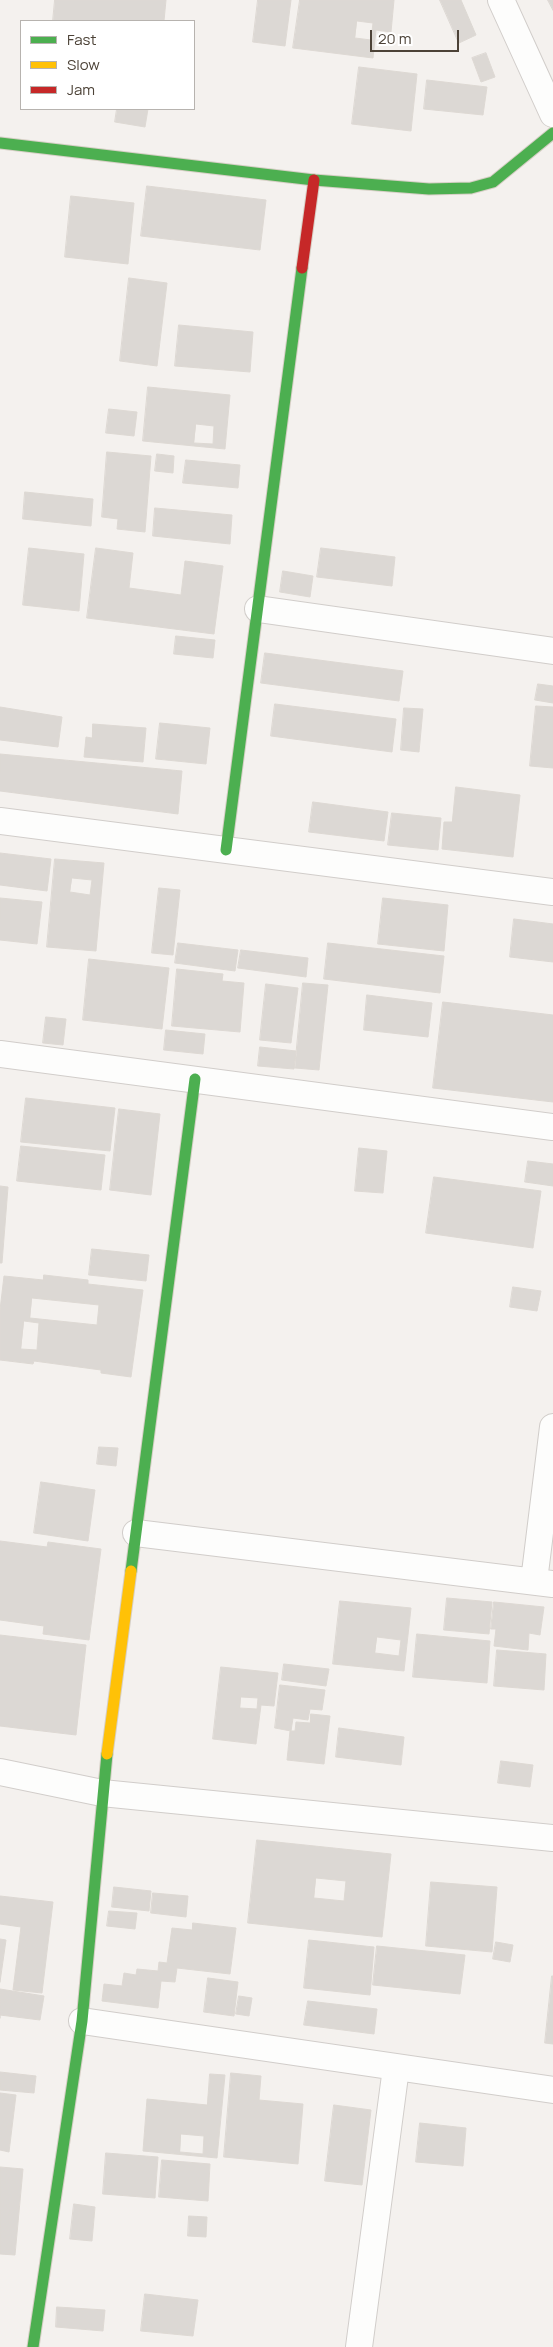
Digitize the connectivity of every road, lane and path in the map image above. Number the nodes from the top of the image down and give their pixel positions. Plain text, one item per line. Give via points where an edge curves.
1 (501, 0) edge
2 (553, 114) edge
3 (553, 133) edge
4 (0, 144) edge
5 (314, 180) junction
6 (258, 609) junction
7 (553, 651) edge
8 (0, 821) edge
9 (226, 850) junction
10 (553, 892) edge
11 (0, 1054) edge
12 (194, 1079) junction
13 (553, 1127) edge
14 (553, 1427) edge
15 (136, 1533) junction
16 (544, 1582) edge
17 (0, 1772) edge
18 (102, 1794) junction
19 (553, 1838) edge
20 (82, 2021) junction
21 (396, 2068) junction
22 (553, 2090) edge
23 (34, 2347) edge
24 (359, 2347) edge

1 - 2 street
3 - 5 street via 493,182 471,188 429,190
4 - 5 street
5 - 6 street
6 - 7 street
6 - 9 street
8 - 9 street
9 - 10 street
11 - 12 street
12 - 13 street
12 - 15 street
14 - 16 street
15 - 16 street
15 - 18 street
17 - 18 street
18 - 19 street
18 - 20 street
20 - 21 street
20 - 23 street
21 - 22 street
21 - 24 street

